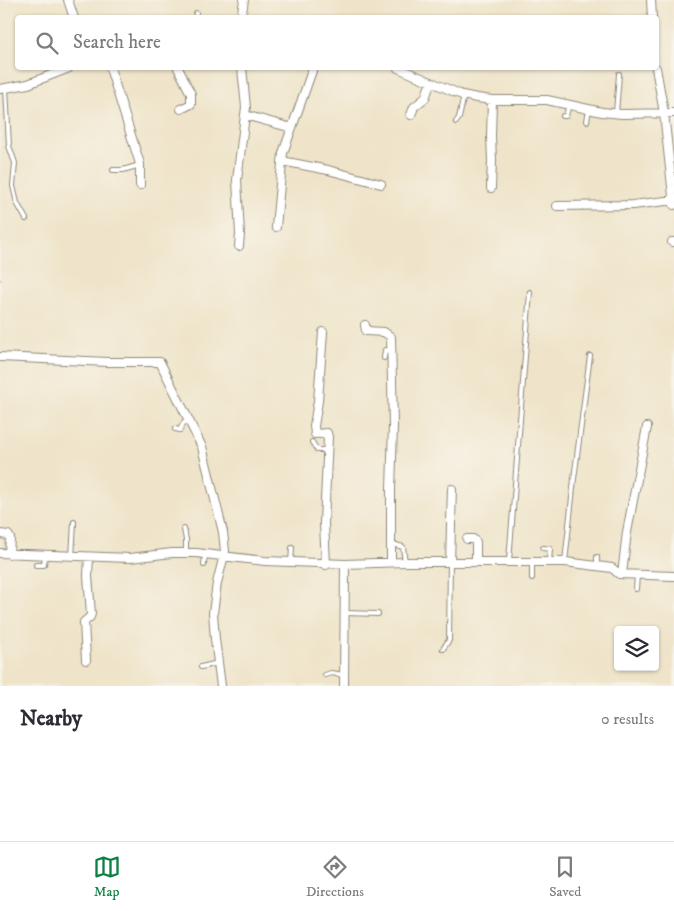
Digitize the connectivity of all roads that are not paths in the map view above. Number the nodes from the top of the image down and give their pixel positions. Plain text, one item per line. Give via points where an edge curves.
1 (68, 0) edge
2 (244, 0) edge
3 (652, 0) edge
4 (73, 15) edge
5 (241, 15) edge
6 (652, 15) edge
7 (64, 70) edge
8 (111, 70) edge
9 (179, 70) edge
10 (242, 70) edge
11 (312, 70) edge
12 (408, 70) edge
13 (656, 70) edge
14 (619, 74) dead end
15 (431, 82) junction
16 (3, 89) edge
17 (464, 95) junction
18 (492, 100) junction
19 (569, 104) junction
20 (589, 109) junction
21 (181, 110) dead end
22 (616, 113) junction
23 (664, 113) junction
24 (674, 113) edge
25 (411, 114) dead end
26 (245, 115) junction
27 (563, 116) dead end
28 (587, 121) dead end
29 (456, 122) dead end
30 (292, 128) junction
31 (282, 161) junction
32 (140, 165) junction
33 (113, 170) dead end
34 (381, 184) dead end
35 (140, 185) dead end
36 (492, 188) dead end
37 (674, 200) edge
38 (674, 205) edge
39 (557, 206) dead end
40 (26, 219) dead end
41 (276, 227) dead end
42 (239, 246) dead end
43 (530, 292) dead end
44 (365, 325) dead end
45 (322, 332) dead end
46 (391, 351) junction
47 (590, 356) dead end
48 (0, 357) edge
49 (384, 358) dead end
50 (190, 422) junction
51 (647, 427) dead end
52 (175, 429) dead end
53 (312, 442) dead end
54 (328, 450) junction
55 (452, 489) dead end
56 (74, 522) dead end
57 (184, 529) dead end
58 (0, 534) edge
59 (467, 539) dead end
60 (396, 545) dead end
61 (292, 548) dead end
62 (543, 548) dead end
63 (0, 553) edge
64 (186, 553) junction
65 (9, 554) junction
66 (205, 554) junction
67 (45, 555) junction
68 (72, 556) junction
69 (223, 556) junction
70 (89, 557) junction
71 (597, 557) dead end
72 (450, 561) junction
73 (476, 561) junction
74 (508, 561) junction
75 (532, 561) junction
76 (291, 562) junction
77 (391, 562) junction
78 (405, 562) junction
79 (548, 562) junction
80 (565, 562) junction
81 (345, 564) junction
82 (36, 565) dead end
83 (326, 565) junction
84 (204, 566) dead end
85 (597, 566) junction
86 (622, 574) junction
87 (637, 575) junction
88 (674, 576) edge
89 (532, 578) dead end
90 (636, 589) dead end
91 (344, 613) junction
92 (378, 614) dead end
93 (443, 649) dead end
94 (86, 660) dead end
95 (218, 663) junction
96 (201, 667) dead end
97 (326, 675) dead end
98 (344, 675) junction
99 (221, 686) edge
100 (344, 686) edge

1 - 4 street
2 - 5 street
3 - 6 street
7 - 16 street via 28,84
8 - 32 street
9 - 21 street via 192,98 191,104
10 - 26 street
11 - 30 street
12 - 15 street
13 - 23 street
14 - 22 lane
15 - 17 street
15 - 25 street via 425,98
16 - 40 lane via 9,146 15,163 13,186 17,203
17 - 18 street
17 - 29 lane
18 - 19 street via 547,100
18 - 36 street
19 - 20 street
19 - 27 lane via 566,116
20 - 22 street
20 - 28 lane
22 - 23 street
23 - 24 street
23 - 37 street
26 - 30 street
26 - 42 street via 237,180
30 - 31 street
31 - 34 street
31 - 41 street
32 - 33 lane
32 - 35 street
37 - 38 street
37 - 39 street via 568,209
43 - 74 lane
44 - 46 street via 366,331 389,334
45 - 54 street via 314,426 316,434 327,433
46 - 49 lane via 385,350
46 - 77 street
47 - 80 lane
48 - 50 street via 160,362
50 - 52 lane via 184,422 180,430
50 - 69 street via 202,447 209,473 225,543
51 - 86 street
53 - 54 lane via 317,450
54 - 83 street via 324,523
55 - 72 street
56 - 68 lane
57 - 64 lane
58 - 65 street via 9,536
59 - 73 street via 476,542
60 - 78 lane via 404,547
61 - 76 lane
62 - 79 lane via 550,549
63 - 65 street
64 - 66 street
64 - 70 street via 130,558
65 - 67 street
66 - 69 street
66 - 84 lane
67 - 68 street
67 - 82 lane via 44,565
68 - 70 street
69 - 76 street
69 - 95 street via 213,613
70 - 94 street via 91,614 84,622
71 - 85 lane
72 - 73 street
72 - 78 street
72 - 93 lane via 449,640
73 - 74 street
74 - 75 street
75 - 79 street
75 - 89 lane
76 - 83 street
77 - 78 street
77 - 81 street
79 - 80 street
80 - 85 street via 588,568
81 - 83 street
81 - 91 street
85 - 86 street via 612,568
86 - 87 street
87 - 88 street
87 - 90 lane
91 - 92 lane
91 - 98 street
95 - 96 lane
95 - 99 street
97 - 98 lane
98 - 100 street

